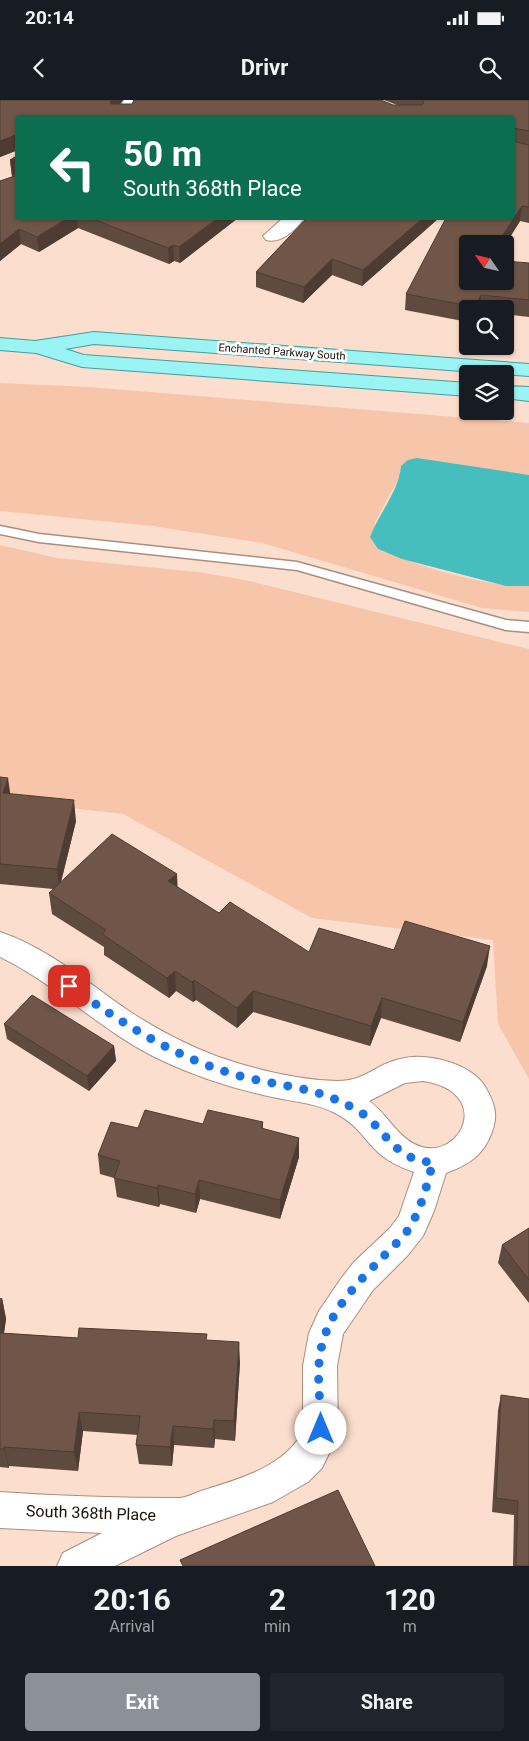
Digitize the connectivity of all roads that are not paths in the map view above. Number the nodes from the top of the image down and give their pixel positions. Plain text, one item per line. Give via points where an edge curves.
1 (133, 100) edge
2 (124, 115) edge
3 (292, 220) edge
4 (273, 236) dead end
5 (0, 344) edge
6 (35, 347) junction
7 (529, 370) edge
8 (459, 389) edge
9 (514, 393) edge
10 (529, 394) edge
11 (0, 530) edge
12 (529, 627) edge
13 (0, 944) edge
14 (321, 1093) junction
15 (433, 1162) junction
16 (0, 1510) edge
17 (181, 1515) junction
18 (76, 1566) edge

1 - 2 street
3 - 4 street
5 - 6 main road, Enchanted Parkway South
6 - 7 main road, Enchanted Parkway South via 94,338
6 - 8 main road, Enchanted Parkway South via 82,361
9 - 10 main road
11 - 12 lane via 39,538 297,566 506,625
13 - 14 street via 169,1050 231,1074
14 - 15 street via 367,1117 406,1156
14 - 15 street via 354,1092 412,1069 431,1070 456,1079 472,1090 481,1112 481,1123 463,1149
15 - 17 street, South 368th Place via 410,1228 365,1274 328,1327 320,1359 321,1429 313,1452 300,1465 270,1484 244,1496
16 - 17 street, South 368th Place via 79,1515
17 - 18 street, South 368th Place

